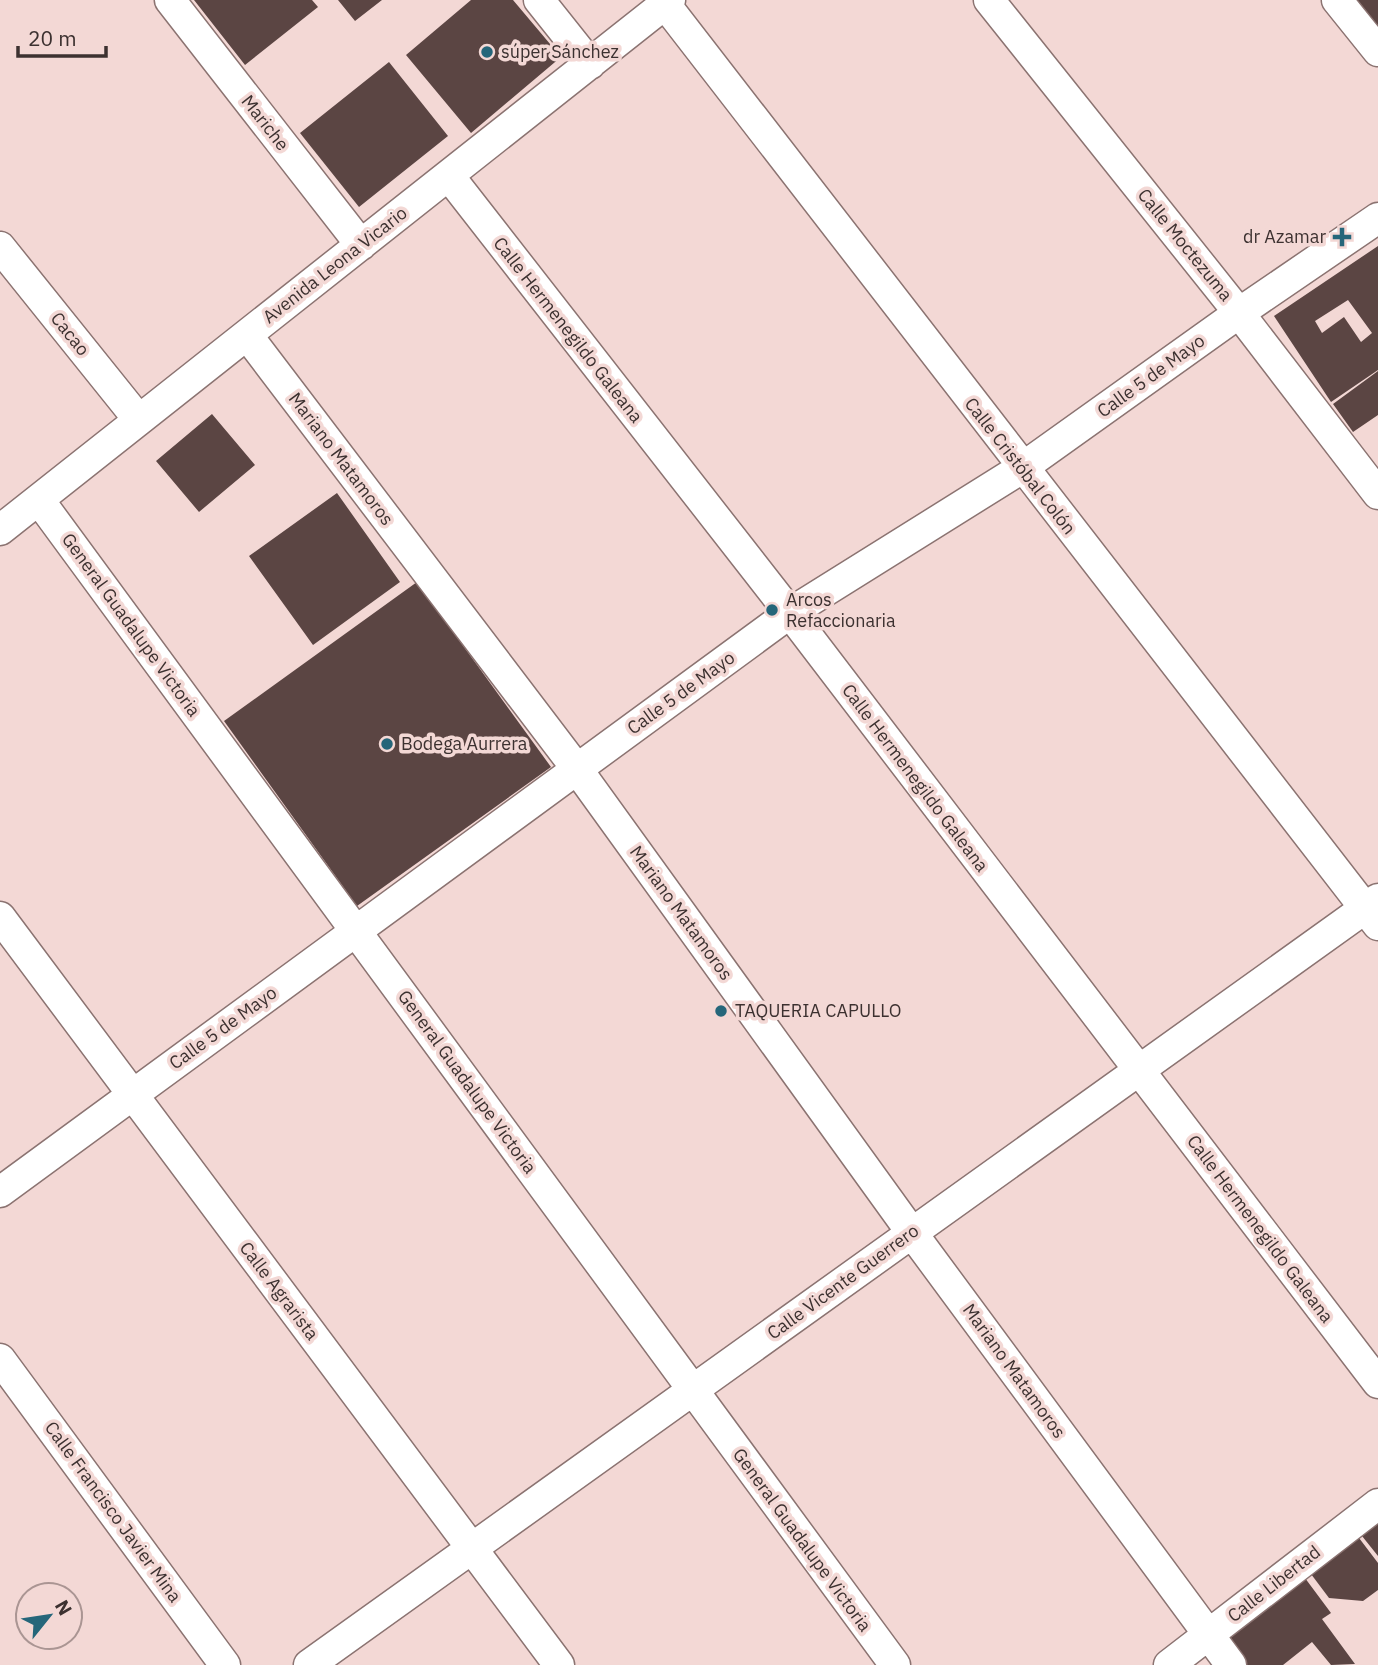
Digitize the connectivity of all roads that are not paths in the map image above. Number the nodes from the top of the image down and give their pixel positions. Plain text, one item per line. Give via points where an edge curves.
1 (170, 0) edge
2 (539, 0) edge
3 (989, 0) edge
4 (1337, 0) edge
5 (667, 2) edge
6 (1378, 51) edge
7 (590, 64) junction
8 (449, 176) junction
9 (1378, 218) edge
10 (361, 245) junction
11 (0, 247) edge
12 (1239, 313) junction
13 (247, 335) junction
14 (139, 420) junction
15 (1022, 468) junction
16 (1378, 494) edge
17 (39, 500) junction
18 (0, 530) edge
19 (790, 613) junction
20 (577, 769) junction
21 (1374, 910) edge
22 (0, 917) edge
23 (357, 930) junction
24 (1139, 1070) junction
25 (132, 1095) junction
26 (0, 1192) edge
27 (912, 1233) junction
28 (0, 1359) edge
29 (1378, 1383) edge
30 (692, 1390) junction
31 (1378, 1504) edge
32 (472, 1548) junction
33 (1208, 1635) junction
34 (225, 1665) edge
35 (309, 1665) edge
36 (559, 1665) edge
37 (895, 1665) edge
38 (1169, 1665) edge
39 (1231, 1665) edge

1 - 10 street, Mariche
2 - 7 street
3 - 12 street, Calle Moctezuma
4 - 6 street
5 - 7 street, Avenida Leona Vicario
5 - 15 street, Calle Cristóbal Colón
7 - 8 street, Avenida Leona Vicario
8 - 10 street, Avenida Leona Vicario
8 - 19 street, Calle Hermenegildo Galeana
9 - 12 street, Calle 5 de Mayo
10 - 13 street, Avenida Leona Vicario
11 - 14 street, Cacao
12 - 15 street, Calle 5 de Mayo
12 - 16 street, Calle Moctezuma
13 - 14 street, Avenida Leona Vicario
13 - 20 street, Mariano Matamoros
14 - 17 street, Avenida Leona Vicario
15 - 19 street, Calle 5 de Mayo
15 - 21 street, Calle Cristóbal Colón
17 - 18 street, Avenida Leona Vicario
17 - 23 street, General Guadalupe Victoria
19 - 20 street, Calle 5 de Mayo
19 - 24 street, Calle Hermenegildo Galeana
20 - 23 street, Calle 5 de Mayo
20 - 27 street, Mariano Matamoros
21 - 24 street, Calle Vicente Guerrero
22 - 25 street, Calle Agrarista
23 - 25 street, Calle 5 de Mayo
23 - 30 street, General Guadalupe Victoria
24 - 27 street, Calle Vicente Guerrero
24 - 29 street, Calle Hermenegildo Galeana
25 - 26 street, Calle 5 de Mayo
25 - 32 street, Calle Agrarista
27 - 30 street, Calle Vicente Guerrero
27 - 33 street, Mariano Matamoros
28 - 34 street, Calle Francisco Javier Mina
30 - 32 street, Calle Vicente Guerrero
30 - 37 street, General Guadalupe Victoria
31 - 33 street, Calle Libertad
32 - 35 street, Calle Vicente Guerrero
32 - 36 street, Calle Agrarista
33 - 38 street, Calle Libertad
33 - 39 street, Mariano Matamoros

